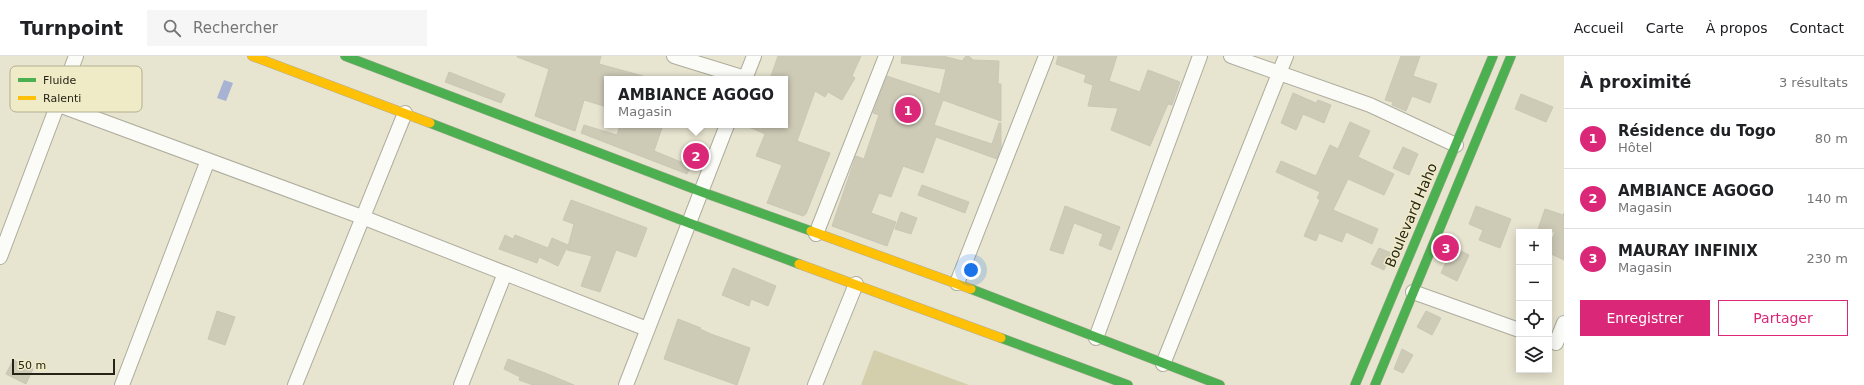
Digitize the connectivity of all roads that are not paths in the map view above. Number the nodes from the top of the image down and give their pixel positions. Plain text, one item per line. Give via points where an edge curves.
1 (76, 56) edge
2 (252, 56) edge
3 (345, 56) edge
4 (674, 56) edge
5 (754, 56) edge
6 (886, 56) edge
7 (1046, 56) edge
8 (1200, 56) edge
9 (1231, 56) edge
10 (1286, 56) edge
11 (1493, 56) edge
12 (1511, 56) edge
13 (373, 61) edge
14 (72, 66) edge
15 (1280, 72) junction
16 (736, 76) edge
17 (746, 76) edge
18 (53, 112) edge
19 (78, 112) edge
20 (405, 113) junction
21 (726, 128) edge
22 (1456, 145) junction
23 (208, 160) junction
24 (702, 192) junction
25 (362, 217) junction
26 (689, 223) junction
27 (816, 234) junction
28 (0, 257) edge
29 (505, 274) junction
30 (957, 283) junction
31 (856, 284) junction
32 (1414, 292) junction
33 (1564, 323) edge
34 (647, 329) junction
35 (1516, 329) edge
36 (1096, 338) junction
37 (1556, 343) edge
38 (1163, 364) junction
39 (122, 385) edge
40 (295, 385) edge
41 (461, 385) edge
42 (626, 385) edge
43 (815, 385) edge
44 (1128, 385) edge
45 (1220, 385) edge
46 (1355, 385) edge
47 (1375, 385) edge

1 - 14 street
2 - 20 main road
3 - 13 main road
4 - 16 street
5 - 17 street
6 - 27 street
7 - 30 street
8 - 36 street
9 - 15 street
10 - 15 street
11 - 22 main road, Boulevard Haho
12 - 32 main road
13 - 24 main road
15 - 22 street via 1370,105
15 - 38 street
18 - 28 street
19 - 23 street
20 - 25 street
20 - 26 main road
21 - 24 street
22 - 46 main road, Boulevard Haho
23 - 25 street
23 - 39 street
24 - 26 street
24 - 27 main road
25 - 29 street
25 - 40 street
26 - 31 main road
26 - 34 street
27 - 30 main road
29 - 34 street
29 - 41 street
30 - 36 main road
31 - 43 street
31 - 44 main road
32 - 35 street
32 - 47 main road
33 - 37 street
34 - 42 street
36 - 38 main road
38 - 45 main road

